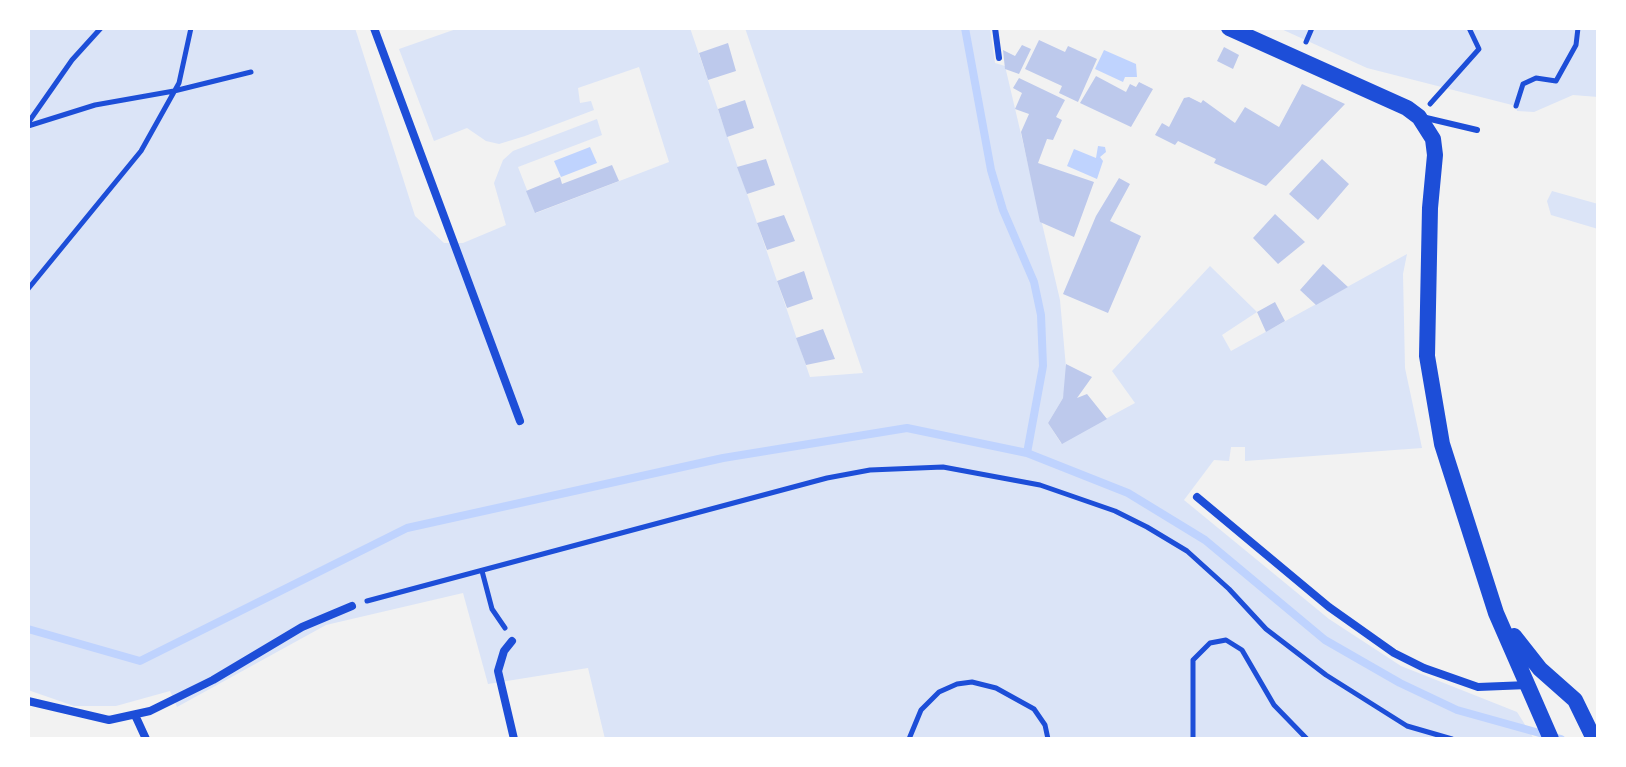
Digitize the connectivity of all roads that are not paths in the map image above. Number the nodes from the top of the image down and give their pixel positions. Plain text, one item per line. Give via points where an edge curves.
1 (374, 28) edge
2 (995, 28) edge
3 (1229, 28) edge
4 (999, 58) dead end
5 (1419, 117) junction
6 (1477, 130) dead end
7 (520, 421) dead end
8 (1197, 497) dead end
9 (352, 606) road end
10 (1496, 613) junction
11 (512, 641) road end
12 (1529, 684) junction
13 (28, 701) edge
14 (135, 715) junction
15 (146, 739) edge
16 (514, 739) edge
17 (1551, 739) edge
18 (1594, 739) edge

1 - 7 street
2 - 4 lane
3 - 5 main road
5 - 6 lane
5 - 10 main road via 1433,139 1435,155 1427,356 1442,444
8 - 12 street via 1329,607 1394,653 1478,687
9 - 14 street via 302,627 166,706
10 - 12 main road
10 - 18 main road via 1540,669 1575,700
11 - 16 street via 498,671
12 - 17 main road
13 - 14 street via 86,717
14 - 15 street

